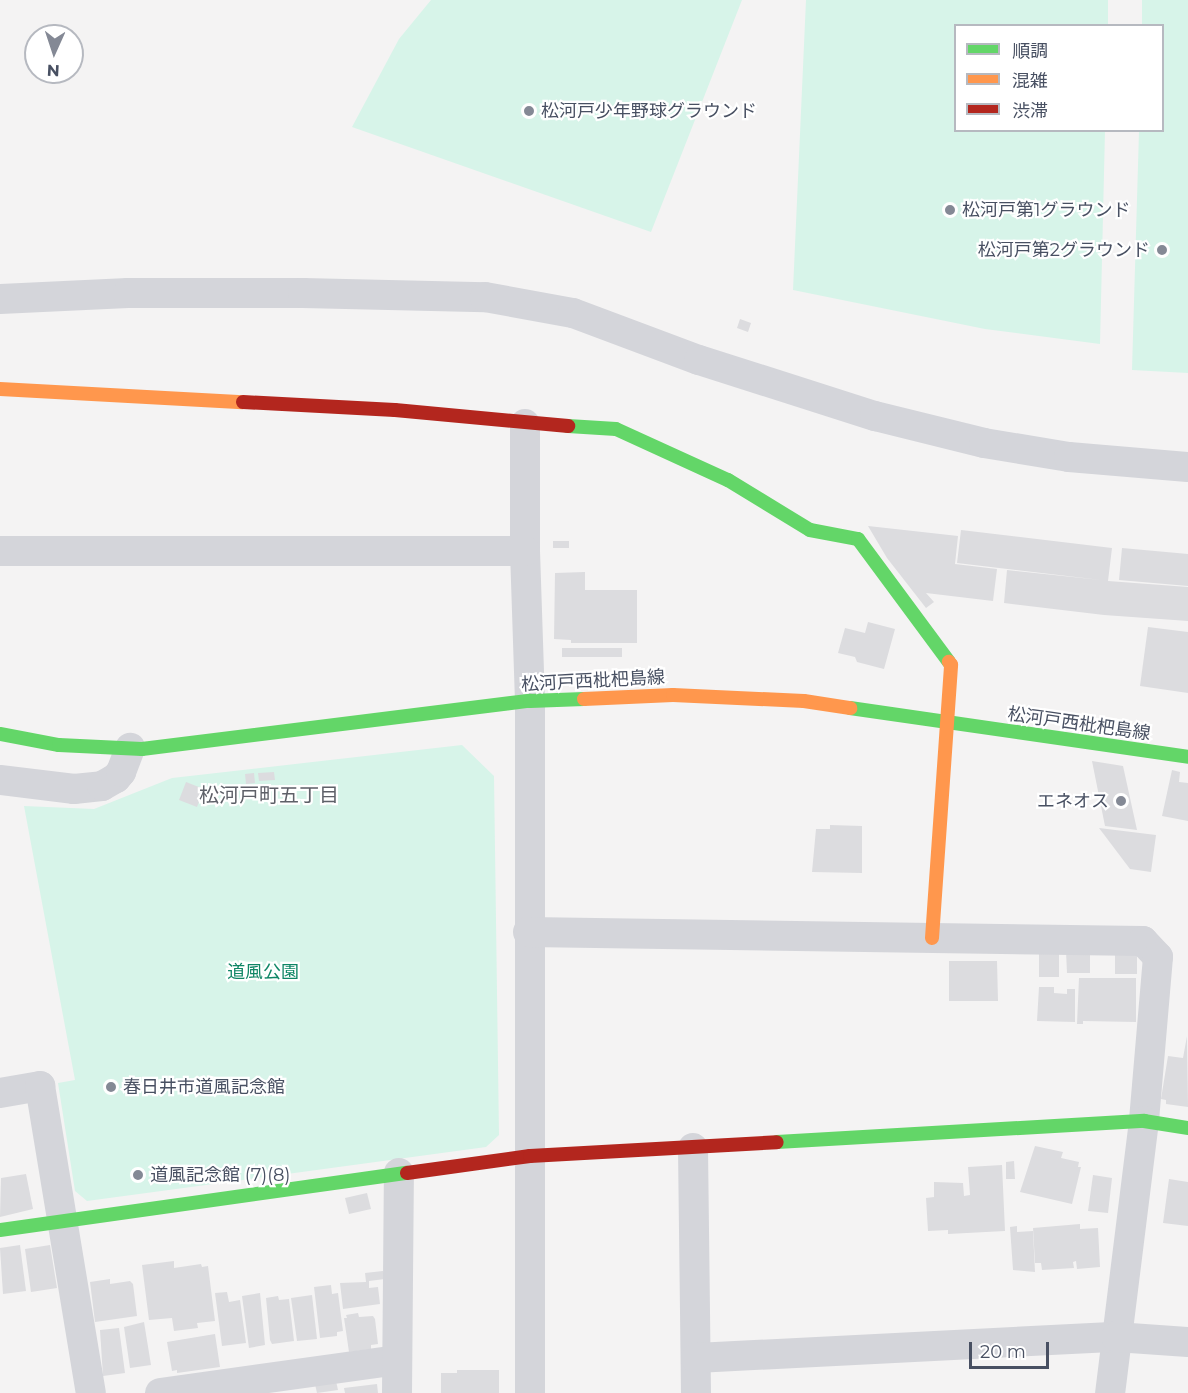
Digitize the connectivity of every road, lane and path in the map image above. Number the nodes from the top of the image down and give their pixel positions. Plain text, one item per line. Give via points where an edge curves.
1 (0, 299) edge
2 (0, 389) edge
3 (525, 424) junction
4 (1188, 467) edge
5 (0, 551) edge
6 (525, 551) junction
7 (530, 701) junction
8 (947, 723) junction
9 (0, 734) edge
10 (130, 748) junction
11 (1188, 757) edge
12 (0, 780) edge
13 (528, 932) junction
14 (932, 938) junction
15 (0, 1093) edge
16 (1144, 1121) junction
17 (1188, 1128) edge
18 (693, 1148) junction
19 (530, 1156) junction
20 (399, 1173) junction
21 (62, 1221) junction
22 (0, 1230) edge
23 (1116, 1337) junction
24 (1188, 1342) edge
25 (696, 1358) junction
26 (397, 1360) junction
27 (91, 1393) edge
28 (160, 1393) edge
29 (397, 1393) edge
30 (530, 1393) edge
31 (696, 1393) edge
32 (1110, 1393) edge

1 - 4 street via 151,293 485,297 573,313 699,360 842,405 984,443 1069,457
2 - 3 street via 394,410
3 - 6 street
3 - 8 street via 616,429 728,480 810,530 858,539 951,665
5 - 6 street
6 - 7 street
7 - 8 street, 松河戸西枇杷島線 via 673,695 804,701
7 - 10 street, 松河戸西枇杷島線
7 - 13 street
8 - 11 street, 松河戸西枇杷島線
8 - 14 street
9 - 10 street, 松河戸西枇杷島線 via 59,745
10 - 12 street via 124,768 102,786 74,789
13 - 14 street
13 - 19 street
14 - 16 street via 1143,941 1158,957
15 - 21 street via 39,1086
16 - 17 street
16 - 18 street
16 - 23 street
18 - 19 street
18 - 25 street
19 - 20 street
19 - 30 street
20 - 21 street
20 - 26 street
21 - 22 street
21 - 27 street
23 - 24 street
23 - 25 street
23 - 32 street
25 - 31 street
26 - 28 street
26 - 29 street

